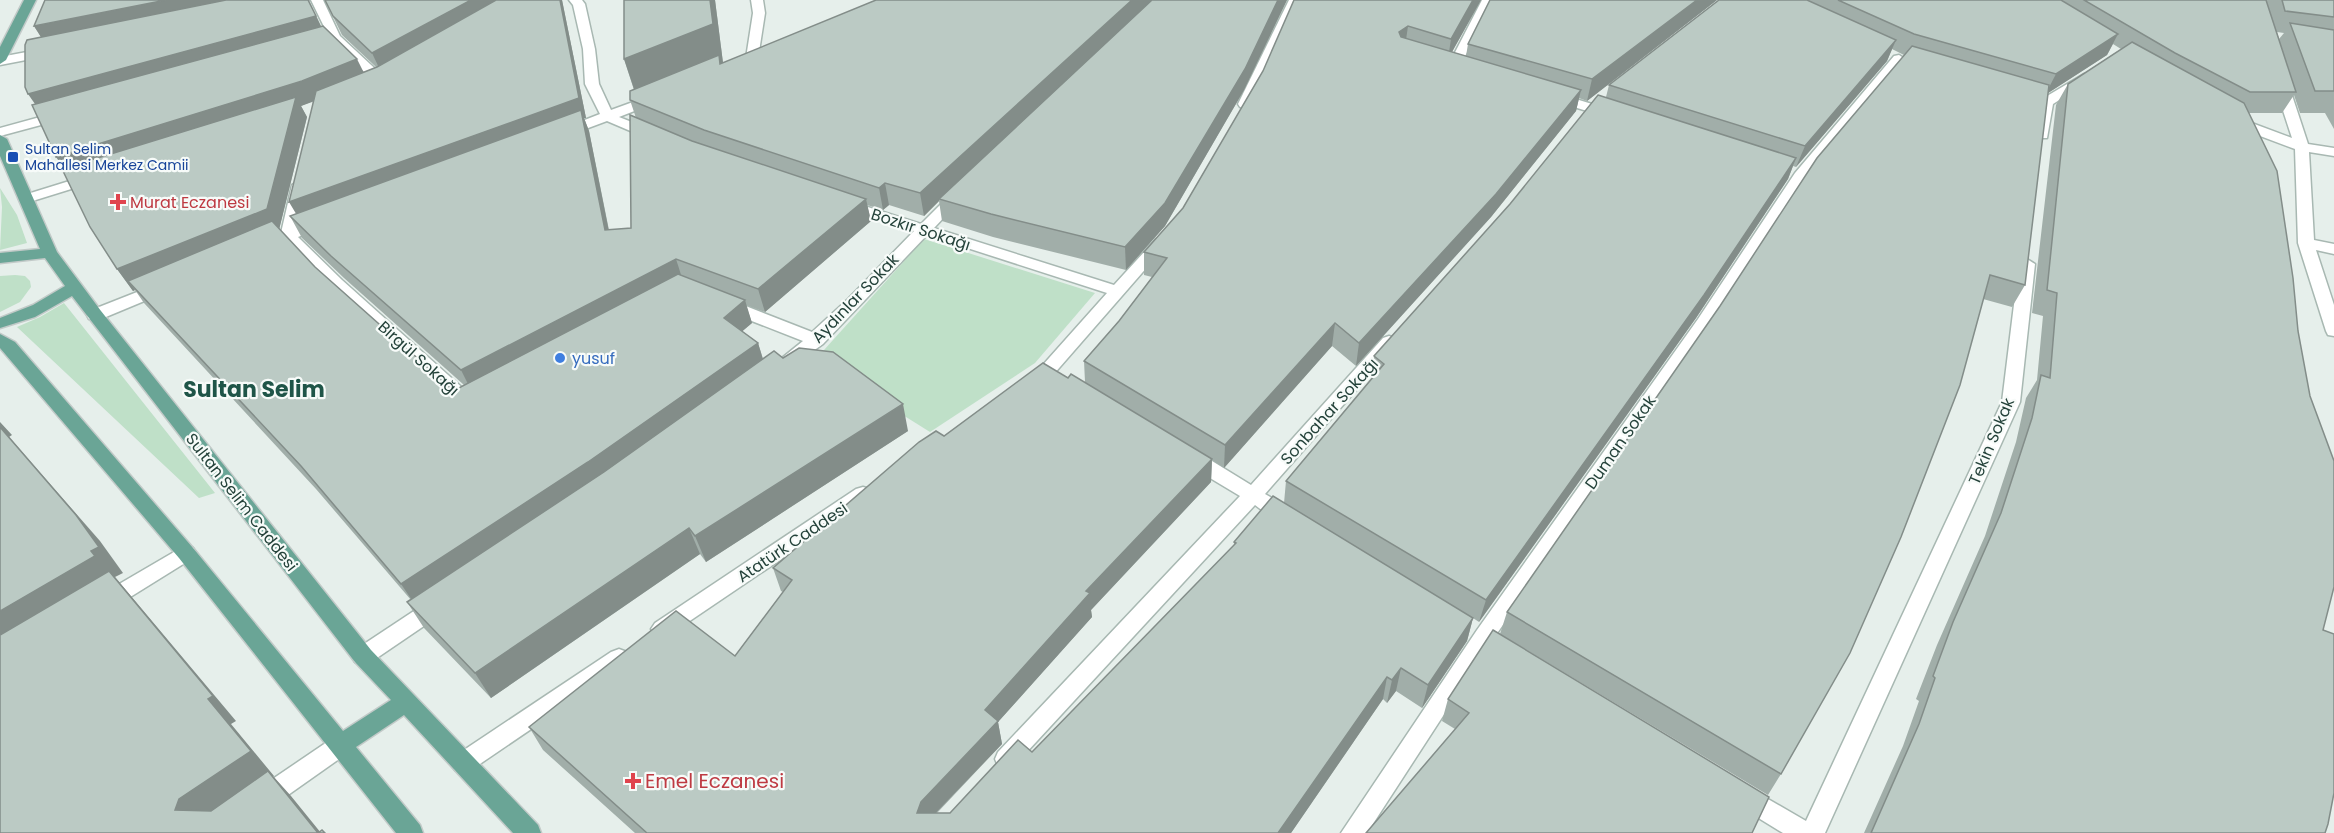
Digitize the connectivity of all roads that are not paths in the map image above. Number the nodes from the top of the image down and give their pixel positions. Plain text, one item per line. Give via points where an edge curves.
1 (30, 0) edge
2 (317, 0) edge
3 (575, 0) edge
4 (757, 0) edge
5 (1295, 0) edge
6 (1488, 0) edge
7 (58, 50) edge
8 (752, 58) edge
9 (1900, 59) edge
10 (0, 61) edge
11 (1454, 67) edge
12 (2100, 67) edge
13 (2276, 69) edge
14 (380, 80) edge
15 (669, 92) edge
16 (1608, 93) edge
17 (1544, 94) edge
18 (1589, 108) junction
19 (77, 111) edge
20 (2225, 116) edge
21 (608, 117) junction
22 (1623, 119) edge
23 (1235, 121) edge
24 (1575, 125) edge
25 (0, 132) edge
26 (552, 137) edge
27 (661, 139) edge
28 (0, 140) edge
29 (2302, 147) junction
30 (2334, 152) edge
31 (2040, 157) edge
32 (303, 170) edge
33 (105, 174) edge
34 (973, 181) edge
35 (26, 199) junction
36 (834, 201) edge
37 (332, 219) edge
38 (1173, 229) edge
39 (921, 230) junction
40 (288, 235) junction
41 (2306, 243) junction
42 (2029, 247) edge
43 (2334, 249) edge
44 (245, 252) edge
45 (49, 253) junction
46 (0, 258) edge
47 (170, 284) edge
48 (74, 287) junction
49 (1117, 291) junction
50 (707, 297) edge
51 (95, 315) junction
52 (0, 323) edge
53 (1403, 327) edge
54 (2334, 332) edge
55 (0, 340) edge
56 (817, 340) junction
57 (1047, 371) junction
58 (770, 374) edge
59 (1066, 382) edge
60 (1017, 390) edge
61 (480, 398) edge
62 (1175, 448) edge
63 (880, 483) edge
64 (1253, 495) junction
65 (1303, 526) edge
66 (186, 554) junction
67 (451, 597) edge
68 (88, 613) edge
69 (1464, 624) edge
70 (652, 636) edge
71 (1484, 636) junction
72 (1504, 648) edge
73 (632, 650) edge
74 (363, 656) junction
75 (406, 702) junction
76 (340, 745) junction
77 (463, 763) junction
78 (994, 772) edge
79 (1724, 784) edge
80 (244, 813) edge
81 (411, 833) edge
82 (529, 833) edge
83 (1353, 833) edge
84 (1804, 833) edge
85 (1813, 833) edge

1 - 10 main road
2 - 14 street via 330,40
3 - 21 street via 589,49 592,84
4 - 8 street via 759,13
5 - 23 street
6 - 11 street
7 - 10 street
9 - 71 street, Duman Sokak via 1795,175 1704,323
12 - 31 street via 2041,100
13 - 29 street
15 - 21 street
16 - 18 street
17 - 18 street
18 - 22 street
18 - 24 street
19 - 25 street
20 - 29 street
21 - 26 street
21 - 27 street
28 - 35 main road, Sultan Selim Caddesi
29 - 30 street
29 - 41 street
32 - 40 street
33 - 35 street
34 - 39 street, Aydınlar Sokak
35 - 45 main road, Sultan Selim Caddesi
36 - 39 street, Bozkır Sokağı
37 - 40 street
38 - 49 street
39 - 49 street, Bozkır Sokağı
39 - 56 street, Aydınlar Sokak
40 - 44 street
40 - 61 street, Birgül Sokağı via 336,284 470,404
41 - 43 street
41 - 54 street
42 - 85 street, Tekin Sokak via 2011,402
45 - 46 main road
45 - 48 main road, Sultan Selim Caddesi
47 - 51 street
48 - 51 main road, Sultan Selim Caddesi
48 - 52 main road via 37,310
49 - 57 street
50 - 56 street
51 - 74 main road, Sultan Selim Caddesi
53 - 64 street, Sonbahar Sokağı
55 - 66 main road
56 - 58 street, Aydınlar Sokak
57 - 59 street
57 - 60 street
62 - 64 street
63 - 70 street, Atatürk Caddesi
64 - 65 street
64 - 78 street, Sonbahar Sokağı
66 - 68 street
66 - 76 main road
67 - 74 street
69 - 71 street
71 - 72 street
71 - 83 street, Duman Sokak
73 - 77 street
74 - 75 main road, Sultan Selim Caddesi
75 - 76 main road
75 - 77 main road, Sultan Selim Caddesi
76 - 80 street
76 - 81 main road
77 - 82 main road, Sultan Selim Caddesi
79 - 84 street

